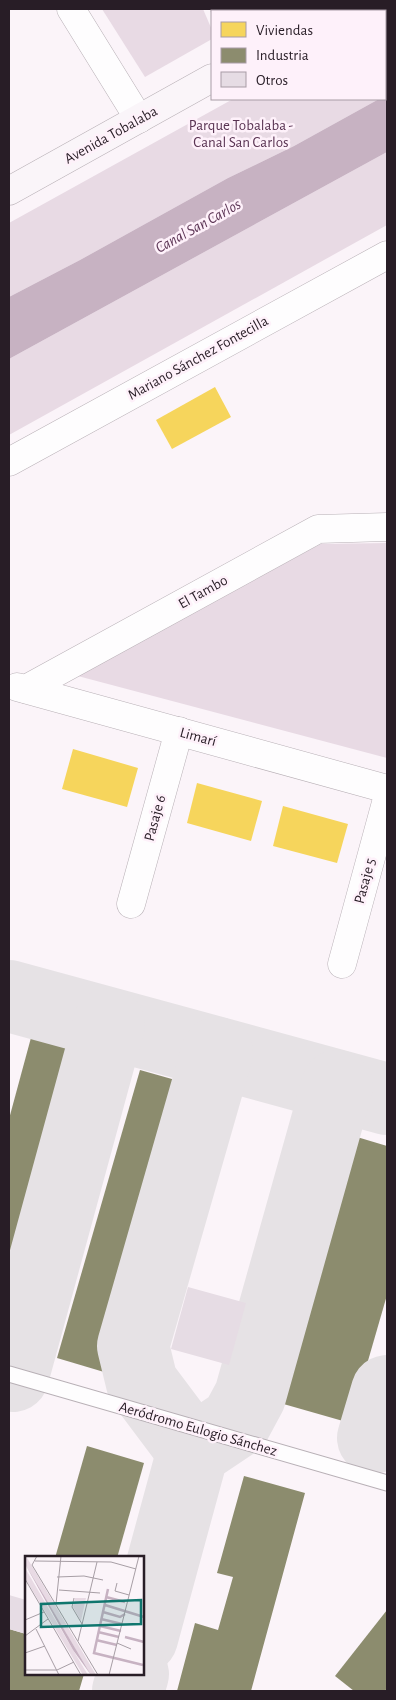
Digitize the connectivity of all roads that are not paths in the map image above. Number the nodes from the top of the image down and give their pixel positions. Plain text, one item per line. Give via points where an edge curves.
1 (71, 9) edge
2 (211, 79) edge
3 (139, 119) junction
4 (9, 191) edge
5 (387, 254) edge
6 (9, 462) edge
7 (387, 527) edge
8 (18, 687) edge
9 (178, 731) junction
10 (387, 789) edge
11 (387, 799) edge
12 (131, 904) dead end
13 (342, 964) dead end
14 (9, 1374) edge
15 (387, 1483) edge

1 - 3 street
2 - 3 main road, Avenida Tobalaba
3 - 4 main road, Avenida Tobalaba
5 - 6 street, Mariano Sánchez Fontecilla
7 - 8 street, El Tambo via 318,529
8 - 9 street, Limarí
9 - 10 street, Limarí
9 - 12 street, Pasaje 6
11 - 13 street, Pasaje 5
14 - 15 lane, Aeródromo Eulogio Sánchez

